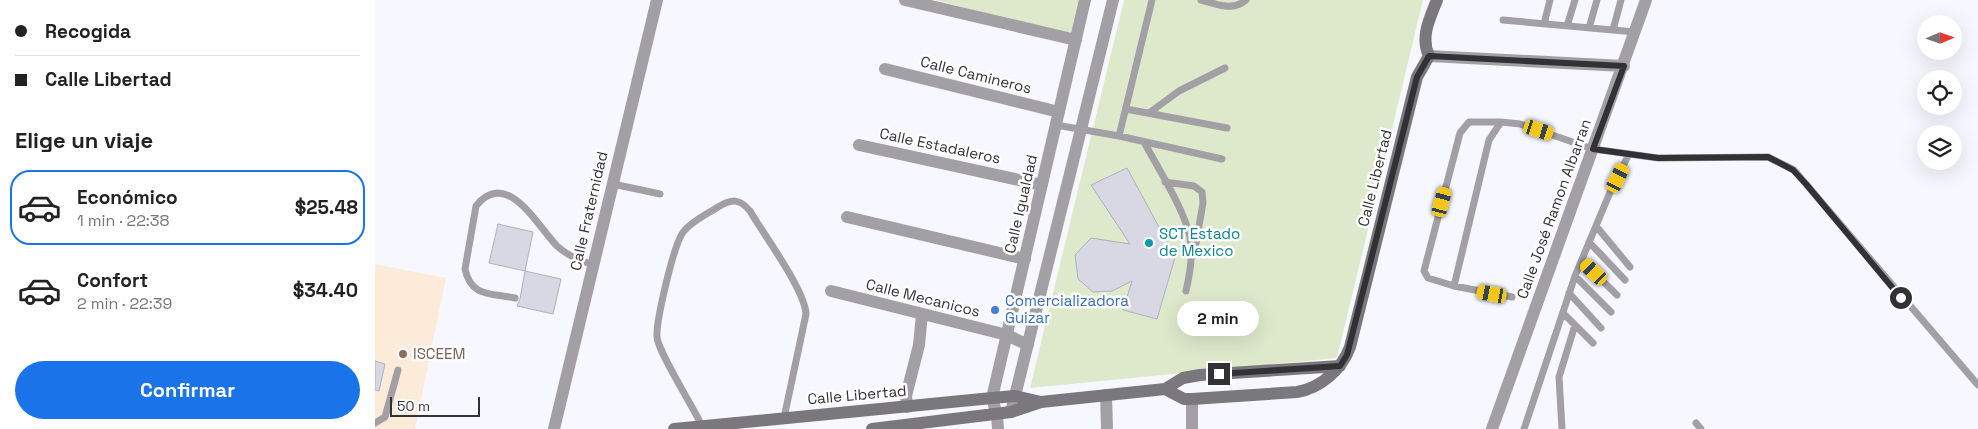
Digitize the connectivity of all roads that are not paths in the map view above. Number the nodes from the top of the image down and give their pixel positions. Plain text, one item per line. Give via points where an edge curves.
1 (657, 0) edge
2 (905, 0) edge
3 (1085, 0) edge
4 (1113, 0) edge
5 (1152, 0) edge
6 (1201, 0) edge
7 (1246, 0) edge
8 (1437, 0) edge
9 (1550, 0) edge
10 (1575, 0) edge
11 (1597, 0) edge
12 (1621, 0) edge
13 (1647, 0) edge
14 (1503, 20) dead end
15 (1544, 24) junction
16 (1567, 26) junction
17 (1589, 28) junction
18 (1613, 30) junction
19 (1635, 32) junction
20 (1076, 40) junction
21 (1429, 56) junction
22 (1624, 66) junction
23 (1225, 68) dead end
24 (885, 69) dead end
25 (1126, 109) junction
26 (1059, 112) junction
27 (1149, 113) junction
28 (1501, 122) junction
29 (1056, 125) junction
30 (1227, 128) dead end
31 (1081, 130) junction
32 (1119, 136) junction
33 (1144, 142) junction
34 (859, 145) dead end
35 (1593, 149) junction
36 (1629, 154) junction
37 (1222, 159) dead end
38 (1165, 182) junction
39 (613, 184) junction
40 (1042, 185) junction
41 (660, 194) dead end
42 (847, 217) dead end
43 (1596, 226) junction
44 (1589, 242) junction
45 (1025, 259) junction
46 (1582, 261) junction
47 (595, 265) junction
48 (1630, 267) dead end
49 (1191, 268) junction
50 (1575, 276) junction
51 (1625, 280) dead end
52 (1454, 286) junction
53 (1187, 291) dead end
54 (831, 292) dead end
55 (1569, 293) junction
56 (1617, 295) dead end
57 (1512, 297) dead end
58 (515, 298) dead end
59 (1611, 312) dead end
60 (1563, 313) junction
61 (922, 314) junction
62 (1575, 325) junction
63 (1601, 328) dead end
64 (1007, 335) junction
65 (1593, 343) dead end
66 (1028, 345) junction
67 (1340, 366) junction
68 (398, 370) dead end
69 (1978, 385) edge
70 (1165, 389) junction
71 (1106, 395) junction
72 (1015, 396) junction
73 (992, 398) junction
74 (1192, 399) junction
75 (1041, 402) junction
76 (907, 407) junction
77 (1011, 412) junction
78 (997, 414) junction
79 (785, 418) junction
80 (375, 423) edge
81 (702, 426) junction
82 (893, 428) edge
83 (554, 429) edge
84 (674, 429) edge
85 (872, 429) edge
86 (998, 429) edge
87 (1107, 429) edge
88 (1192, 429) edge
89 (1492, 429) edge
90 (1524, 429) edge
91 (1562, 429) edge

1 - 39 street, Calle Fraternidad
2 - 20 street
3 - 20 street, Calle Igualdad
4 - 31 street
5 - 25 lane
6 - 7 lane via 1230,7
8 - 21 main road via 1425,38
9 - 15 lane
10 - 16 lane
11 - 17 lane
12 - 18 lane
13 - 19 street, Calle José Ramon Albarran
14 - 15 lane
15 - 16 lane
16 - 17 lane
17 - 18 lane
18 - 19 lane
19 - 22 street, Calle José Ramon Albarran
20 - 26 street, Calle Igualdad
21 - 22 street
21 - 67 main road, Calle Libertad via 1417,77 1353,336
22 - 35 street, Calle José Ramon Albarran
23 - 27 lane via 1179,91
24 - 26 street, Calle Camineros
25 - 27 lane
25 - 32 lane
26 - 29 street, Calle Igualdad
27 - 30 lane
28 - 35 lane via 1520,124
28 - 52 lane via 1489,140
28 - 52 lane via 1469,122 1460,133 1424,271 1428,278
29 - 31 lane
29 - 40 street, Calle Igualdad
31 - 32 lane
31 - 66 street
32 - 33 lane
33 - 37 lane
33 - 38 lane
34 - 40 street, Calle Estadaleros
35 - 36 lane
35 - 89 street, Calle José Ramon Albarran
36 - 43 lane
36 - 69 lane via 1658,158 1768,157 1793,170
38 - 49 lane via 1189,236
38 - 49 lane via 1194,186 1202,192 1203,203
39 - 41 lane
39 - 47 street, Calle Fraternidad
40 - 45 street, Calle Igualdad
42 - 45 street
43 - 44 lane
43 - 48 lane
44 - 46 lane
44 - 51 lane
45 - 64 street, Calle Igualdad
46 - 50 lane
46 - 56 lane
47 - 58 lane via 575,258 556,245 522,203 511,197 488,195 476,206 465,269 467,278 471,287 480,291
47 - 83 street, Calle Fraternidad
49 - 53 lane
50 - 55 lane
50 - 59 lane
52 - 57 lane
54 - 61 street, Calle Mecanicos
55 - 60 lane
55 - 63 lane
60 - 62 lane
60 - 90 lane
61 - 64 street, Calle Mecanicos
61 - 76 street via 919,345 906,396
62 - 65 lane
62 - 91 lane via 1559,378
64 - 66 street, Calle Mecanicos
64 - 73 street, Calle Igualdad
66 - 72 street
67 - 70 main road, Calle Libertad via 1200,375 1183,378
67 - 74 main road, Calle Libertad via 1306,390
68 - 80 lane via 385,417
70 - 71 main road, Calle Libertad
70 - 74 main road, Calle Libertad via 1184,399
71 - 75 main road, Calle Libertad
71 - 87 street
72 - 73 main road, Calle Libertad
72 - 75 main road, Calle Libertad
72 - 77 street
73 - 76 main road, Calle Libertad
73 - 78 street
74 - 88 street
75 - 77 main road, Calle Libertad
76 - 79 main road, Calle Libertad
77 - 78 main road, Calle Libertad
78 - 82 main road, Calle Libertad
78 - 86 street
79 - 81 main road, Calle Libertad
79 - 81 lane via 806,314 805,303 750,211 741,202 733,200 688,226 682,233 658,322 657,338
81 - 84 main road, Calle Libertad
82 - 85 main road, Calle Libertad

